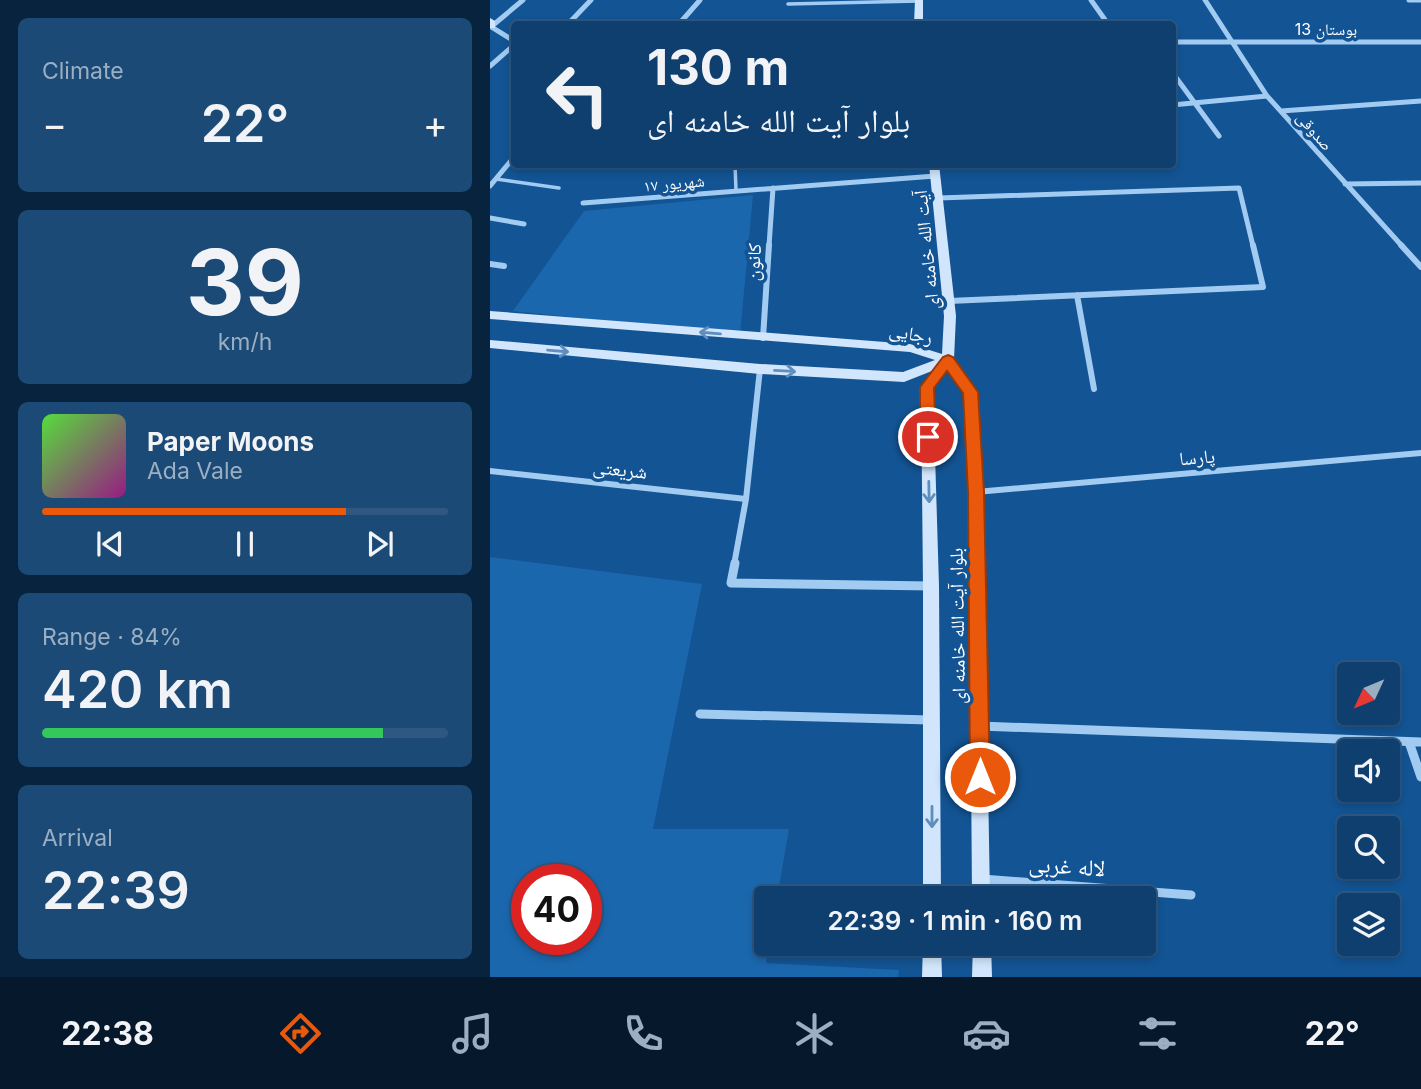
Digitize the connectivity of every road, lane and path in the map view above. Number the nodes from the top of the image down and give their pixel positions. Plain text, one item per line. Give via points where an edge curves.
1 (523, 0) edge
2 (591, 0) edge
3 (700, 0) edge
4 (919, 0) edge
5 (1091, 0) edge
6 (1205, 0) edge
7 (1409, 0) edge
8 (1421, 0) edge
9 (788, 4) dead end
10 (571, 21) edge
11 (682, 21) edge
12 (919, 21) edge
13 (1106, 21) edge
14 (491, 24) edge
15 (1230, 40) junction
16 (511, 41) edge
17 (1176, 42) edge
18 (1421, 42) edge
19 (511, 46) edge
20 (490, 66) edge
21 (1176, 77) edge
22 (1267, 96) junction
23 (1196, 103) junction
24 (1420, 103) edge
25 (1176, 105) edge
26 (1281, 111) junction
27 (1219, 136) dead end
28 (511, 161) edge
29 (735, 168) edge
30 (935, 170) edge
31 (496, 179) junction
32 (1421, 183) edge
33 (1345, 184) junction
34 (490, 186) edge
35 (559, 188) dead end
36 (773, 188) junction
37 (736, 191) junction
38 (939, 198) junction
39 (583, 203) dead end
40 (490, 218) edge
41 (524, 224) dead end
42 (490, 264) edge
43 (1419, 264) edge
44 (504, 266) dead end
45 (1077, 295) junction
46 (949, 301) junction
47 (490, 315) edge
48 (763, 338) junction
49 (490, 344) edge
50 (948, 360) junction
51 (760, 369) junction
52 (1094, 388) dead end
53 (1421, 453) edge
54 (490, 471) edge
55 (976, 492) junction
56 (746, 499) junction
57 (931, 586) junction
58 (700, 714) dead end
59 (931, 720) junction
60 (980, 726) junction
61 (1409, 742) junction
62 (1421, 742) edge
63 (1421, 777) edge
64 (981, 879) junction
65 (932, 886) edge
66 (981, 886) edge
67 (1191, 895) dead end
68 (932, 956) edge
69 (982, 956) edge
70 (932, 977) edge
71 (982, 977) edge

1 - 14 street
2 - 10 street
3 - 11 street
4 - 9 lane
4 - 12 street
5 - 13 street
6 - 15 street, صدوقی
7 - 8 street
14 - 16 street
15 - 17 street, بوستان 13
15 - 18 street, بوستان 13
15 - 22 street, صدوقی
19 - 20 street
21 - 23 street
22 - 23 street
22 - 26 street, صدوقی
23 - 25 street
23 - 27 street
24 - 26 street
26 - 33 street, صدوقی
28 - 31 street
29 - 37 lane
30 - 36 street, ۱۷ شهریور
30 - 38 street, آیت الله خامنه ای
31 - 34 street
31 - 35 lane
32 - 33 street
33 - 43 street, صدوقی
36 - 37 street, ۱۷ شهریور
36 - 48 street, کانون
37 - 39 street, ۱۷ شهریور
38 - 45 street via 1240,188 1264,287
38 - 46 street, آیت الله خامنه ای
40 - 41 street
42 - 44 street
45 - 46 street
45 - 52 street
46 - 50 street, آیت الله خامنه ای
48 -> 47 street, رجایی
48 - 50 street, رجایی via 910,348
49 -> 51 street, رجایی
51 -> 50 street, رجایی via 904,377
50 - 55 street, بلوار آیت الله خامنه ای via 971,392
50 -> 57 street, بلوار آیت الله خامنه ای via 927,387
51 - 56 street
53 - 55 street, پارسا
54 - 56 street, شریعتی
55 - 60 street, بلوار آیت الله خامنه ای
56 - 57 street via 732,583
57 - 59 street, بلوار آیت الله خامنه ای
58 - 59 street
59 -> 65 street, بلوار آیت الله خامنه ای
60 - 61 street
60 - 64 street, بلوار آیت الله خامنه ای
61 - 62 street
61 - 63 street
64 - 66 street, بلوار آیت الله خامنه ای
64 - 67 street, لاله غربی
68 - 70 street
69 - 71 street

